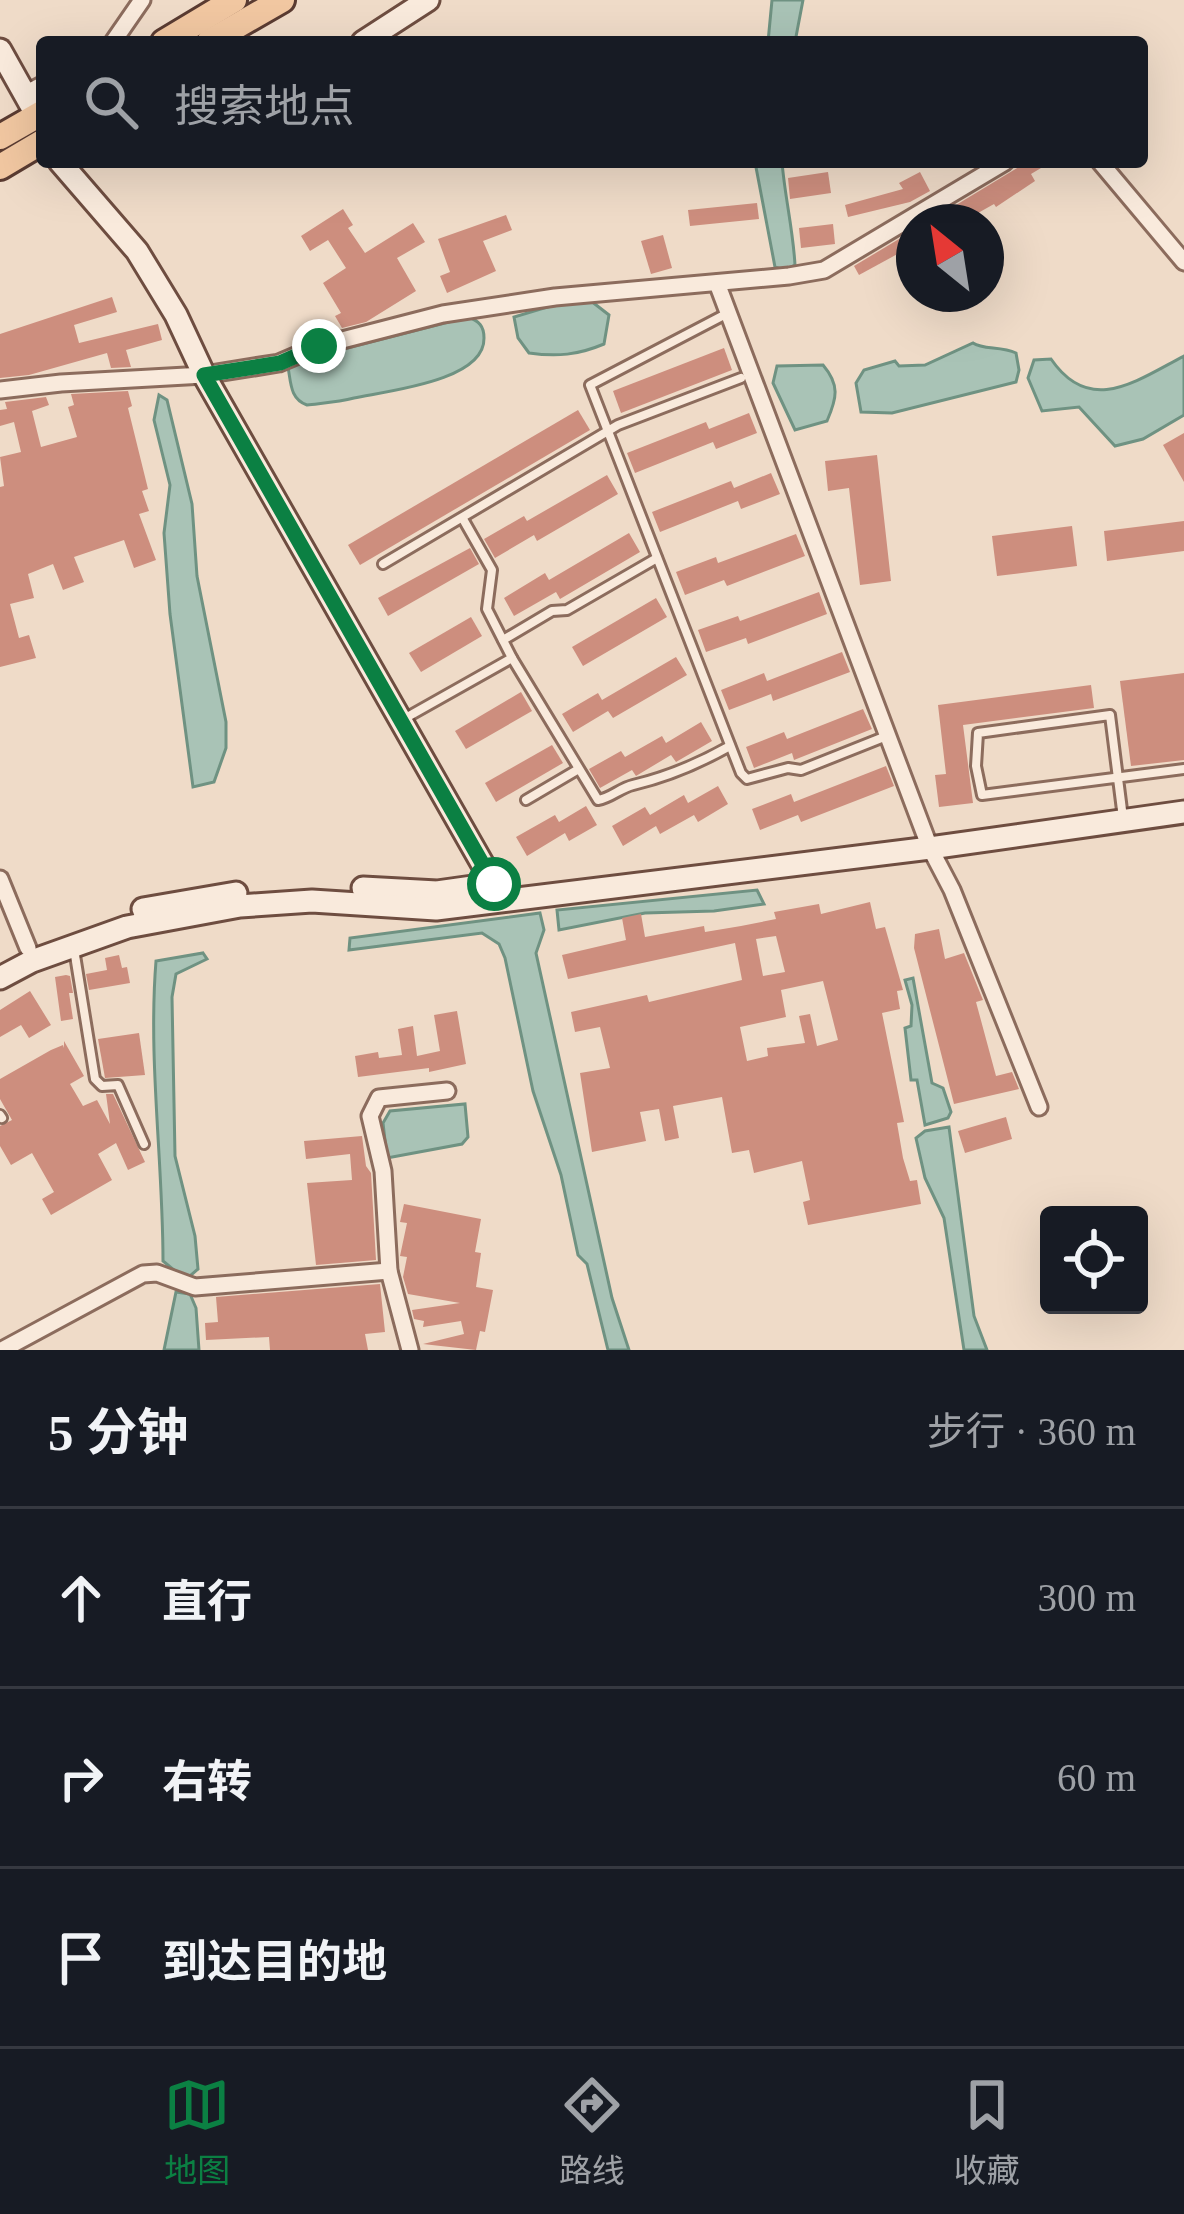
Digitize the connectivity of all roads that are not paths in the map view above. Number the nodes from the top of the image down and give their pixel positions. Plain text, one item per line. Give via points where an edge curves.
1 (142, 0) edge
2 (234, 0) edge
3 (282, 0) edge
4 (428, 0) edge
5 (116, 36) edge
6 (174, 36) edge
7 (219, 36) edge
8 (372, 36) edge
9 (0, 50) edge
10 (36, 102) edge
11 (0, 137) edge
12 (36, 146) edge
13 (0, 167) edge
14 (65, 168) edge
15 (995, 168) edge
16 (1105, 168) edge
17 (1184, 262) edge
18 (717, 284) junction
19 (727, 313) junction
20 (204, 375) junction
21 (741, 378) dead end
22 (0, 390) edge
23 (608, 432) junction
24 (463, 519) junction
25 (657, 558) junction
26 (382, 565) dead end
27 (503, 640) junction
28 (512, 658) junction
29 (401, 721) junction
30 (889, 735) junction
31 (730, 746) junction
32 (1184, 769) edge
33 (577, 770) junction
34 (1118, 778) junction
35 (526, 800) dead end
36 (1184, 812) edge
37 (1123, 820) junction
38 (930, 848) junction
39 (0, 879) edge
40 (498, 892) junction
41 (73, 946) junction
42 (28, 948) junction
43 (0, 962) edge
44 (0, 978) edge
45 (447, 1091) dead end
46 (1039, 1107) dead end
47 (144, 1144) dead end
48 (389, 1271) junction
49 (2, 1350) edge
50 (410, 1350) edge

1 - 5 street
2 - 6 main road
3 - 7 main road
4 - 8 street
9 - 10 street
10 - 11 main road
12 - 13 main road
14 - 20 street via 137,251
15 - 18 street via 824,270
16 - 17 street
18 - 19 street
18 - 20 street via 442,314 280,363
19 - 23 lane via 590,385
19 - 30 street
20 - 22 street
20 - 29 street
21 - 23 lane
23 - 24 lane
23 - 25 lane
24 - 26 lane
24 - 27 lane via 492,570 488,610
25 - 27 lane
25 - 31 lane
27 - 28 lane
28 - 29 lane
28 - 33 lane
29 - 40 street
30 - 31 lane via 756,779 740,773
30 - 38 street
31 - 33 lane via 605,800 593,798
32 - 34 lane
33 - 35 lane
34 - 34 lane via 1110,715 977,733 982,795
34 - 37 lane
36 - 37 street
37 - 38 street
38 - 40 street
38 - 46 street
39 - 42 street
40 - 41 street via 436,909 312,901 240,906
40 - 42 street via 316,887 199,897
41 - 44 street
41 - 47 lane via 95,1078 118,1085
42 - 43 street
45 - 48 street via 380,1098 370,1116 383,1171
48 - 49 street via 195,1287 143,1274
48 - 50 street

